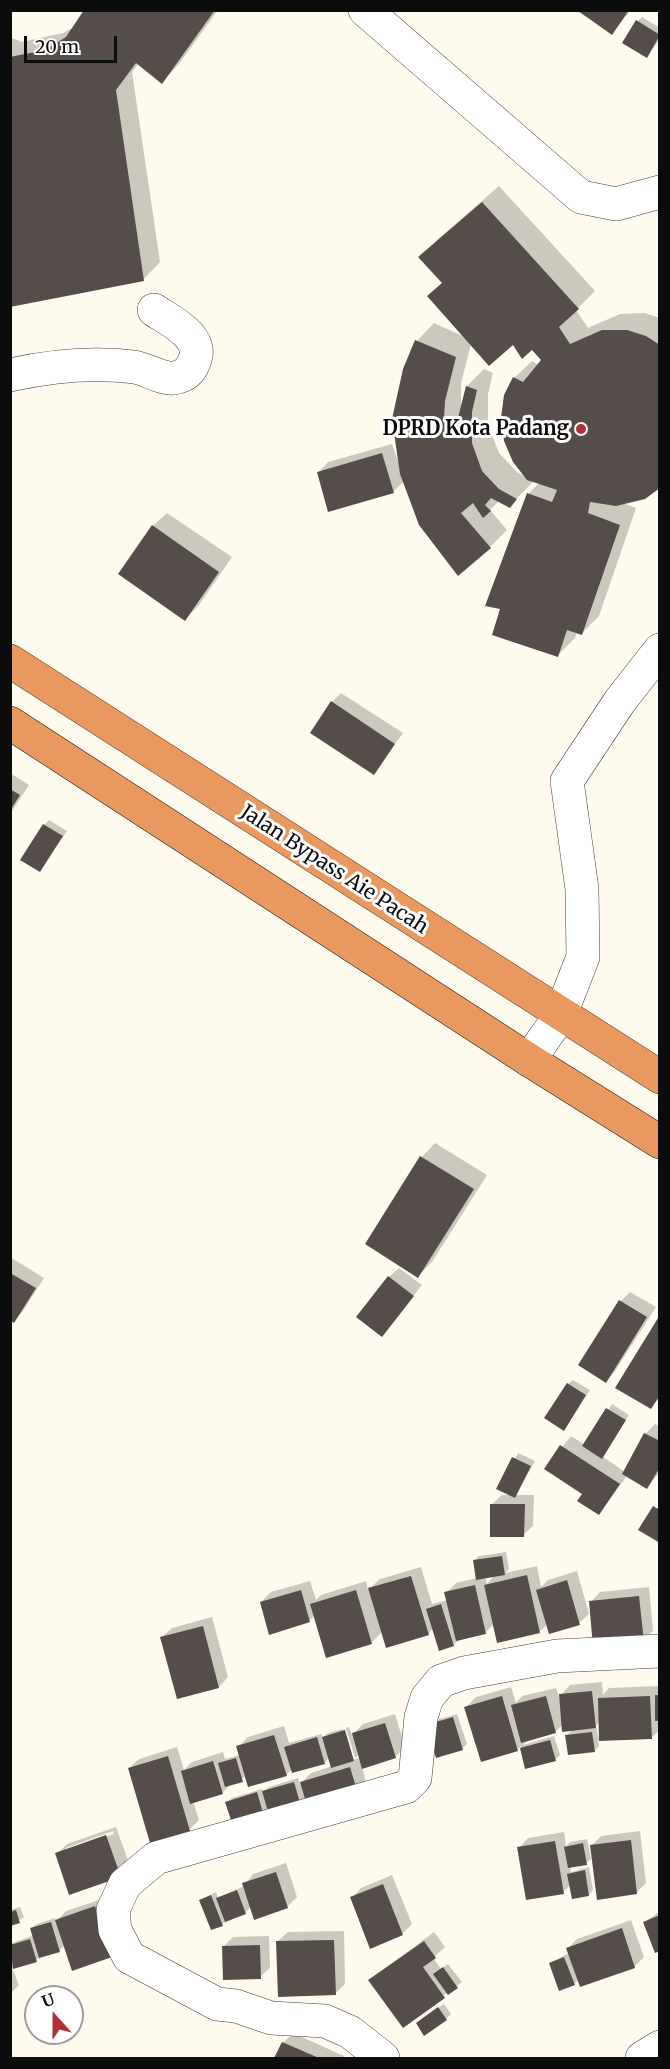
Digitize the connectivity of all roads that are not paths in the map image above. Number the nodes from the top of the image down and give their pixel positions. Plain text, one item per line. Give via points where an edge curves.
1 (365, 10) edge
2 (660, 192) edge
3 (154, 310) dead end
4 (10, 375) edge
5 (660, 650) edge
6 (10, 662) edge
7 (10, 723) edge
8 (560, 1016) junction
9 (529, 1060) junction
10 (660, 1077) edge
11 (660, 1142) edge
12 (660, 1651) edge
13 (660, 2048) edge
14 (383, 2058) edge
15 (642, 2058) edge

1 - 2 street via 581,197 616,204
3 - 4 street via 195,341 195,362 189,372 178,378 135,367 48,366
5 - 8 street via 620,701 567,781 582,889 583,957
6 - 8 highway, Jalan Bypass Aie Pacah
7 - 9 highway
8 - 9 street
8 - 10 highway, Jalan Bypass Aie Pacah
9 - 11 highway
12 - 14 street via 557,1656 464,1672 441,1681 427,1698 415,1778 406,1787 156,1858 125,1884 113,1910 115,1930 129,1957 217,2004 270,2018 325,2021 350,2032
13 - 15 street

